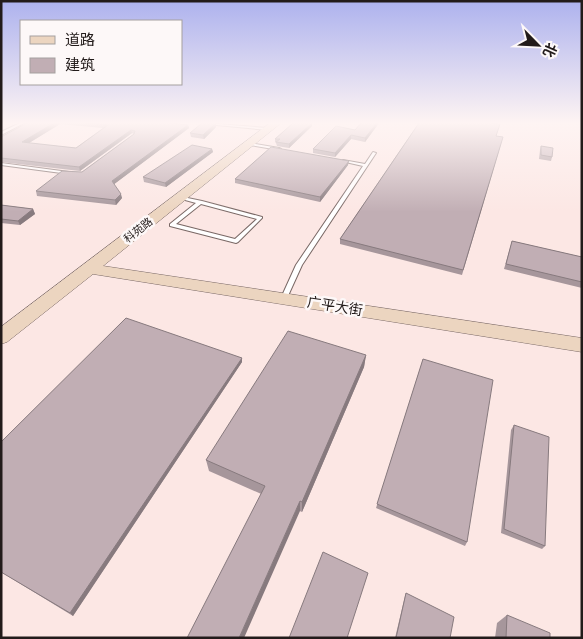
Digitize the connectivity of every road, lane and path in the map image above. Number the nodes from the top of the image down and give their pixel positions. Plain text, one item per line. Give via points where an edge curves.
1 (238, 153) edge
2 (374, 153) dead end
3 (337, 160) edge
4 (1, 164) edge
5 (366, 165) junction
6 (73, 173) edge
7 (180, 197) junction
8 (200, 202) junction
9 (93, 264) junction
10 (285, 294) junction
11 (582, 334) edge
12 (1, 337) edge
13 (582, 345) edge

1 - 7 street, 科苑路
2 - 5 lane
3 - 5 lane
4 - 6 lane
5 - 10 lane via 298,265
7 - 8 lane
7 - 9 street, 科苑路
8 - 8 lane via 251,215 260,218 236,241 172,225
9 - 10 street, 广平大街
9 - 12 street, 科苑路
10 - 11 street, 广平大街
10 - 13 street, 广平大街

